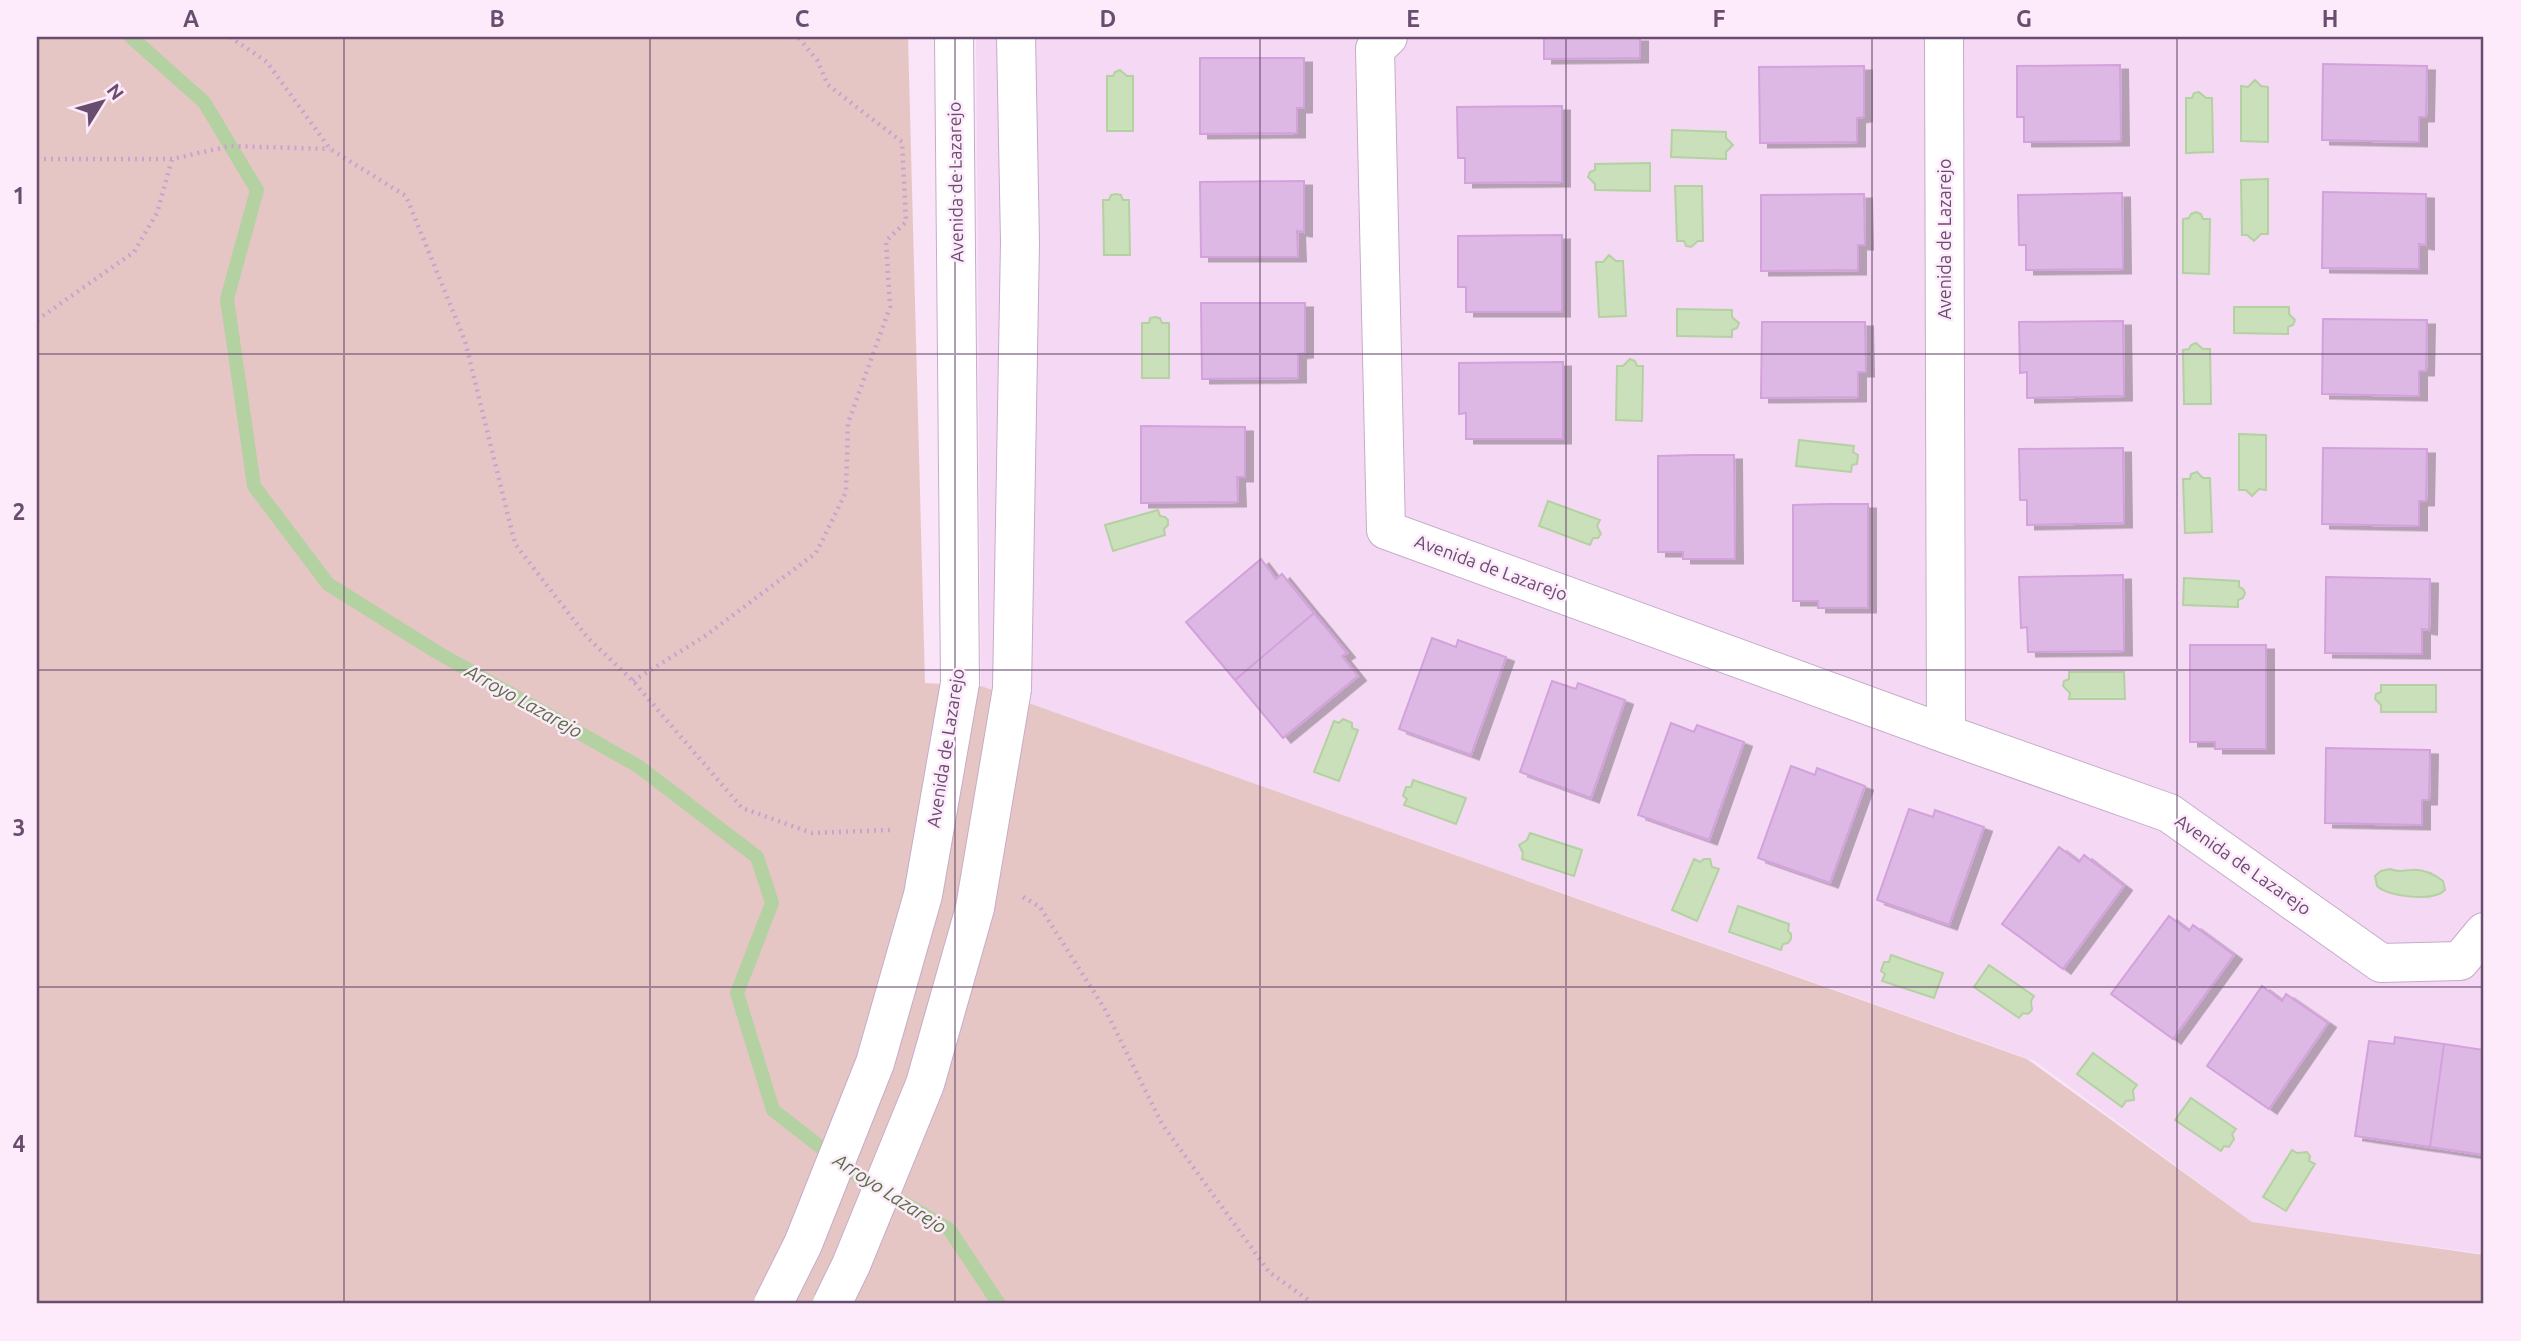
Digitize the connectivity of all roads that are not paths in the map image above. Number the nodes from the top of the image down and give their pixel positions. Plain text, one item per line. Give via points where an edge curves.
1 (954, 37) edge
2 (1017, 37) edge
3 (1388, 37) edge
4 (1944, 37) edge
5 (1946, 734) junction
6 (2484, 932) edge
7 (773, 1304) edge
8 (832, 1304) edge

1 - 7 street, Avenida de Lazarejo, bridge via 960,683 923,895 875,1063 803,1244
2 - 8 street, bridge via 1020,242 1012,689 975,908 925,1084
3 - 5 street, Avenida de Lazarejo via 1375,49 1386,530
4 - 5 street, Avenida de Lazarejo
5 - 6 street, Avenida de Lazarejo via 2169,813 2381,962 2460,961

